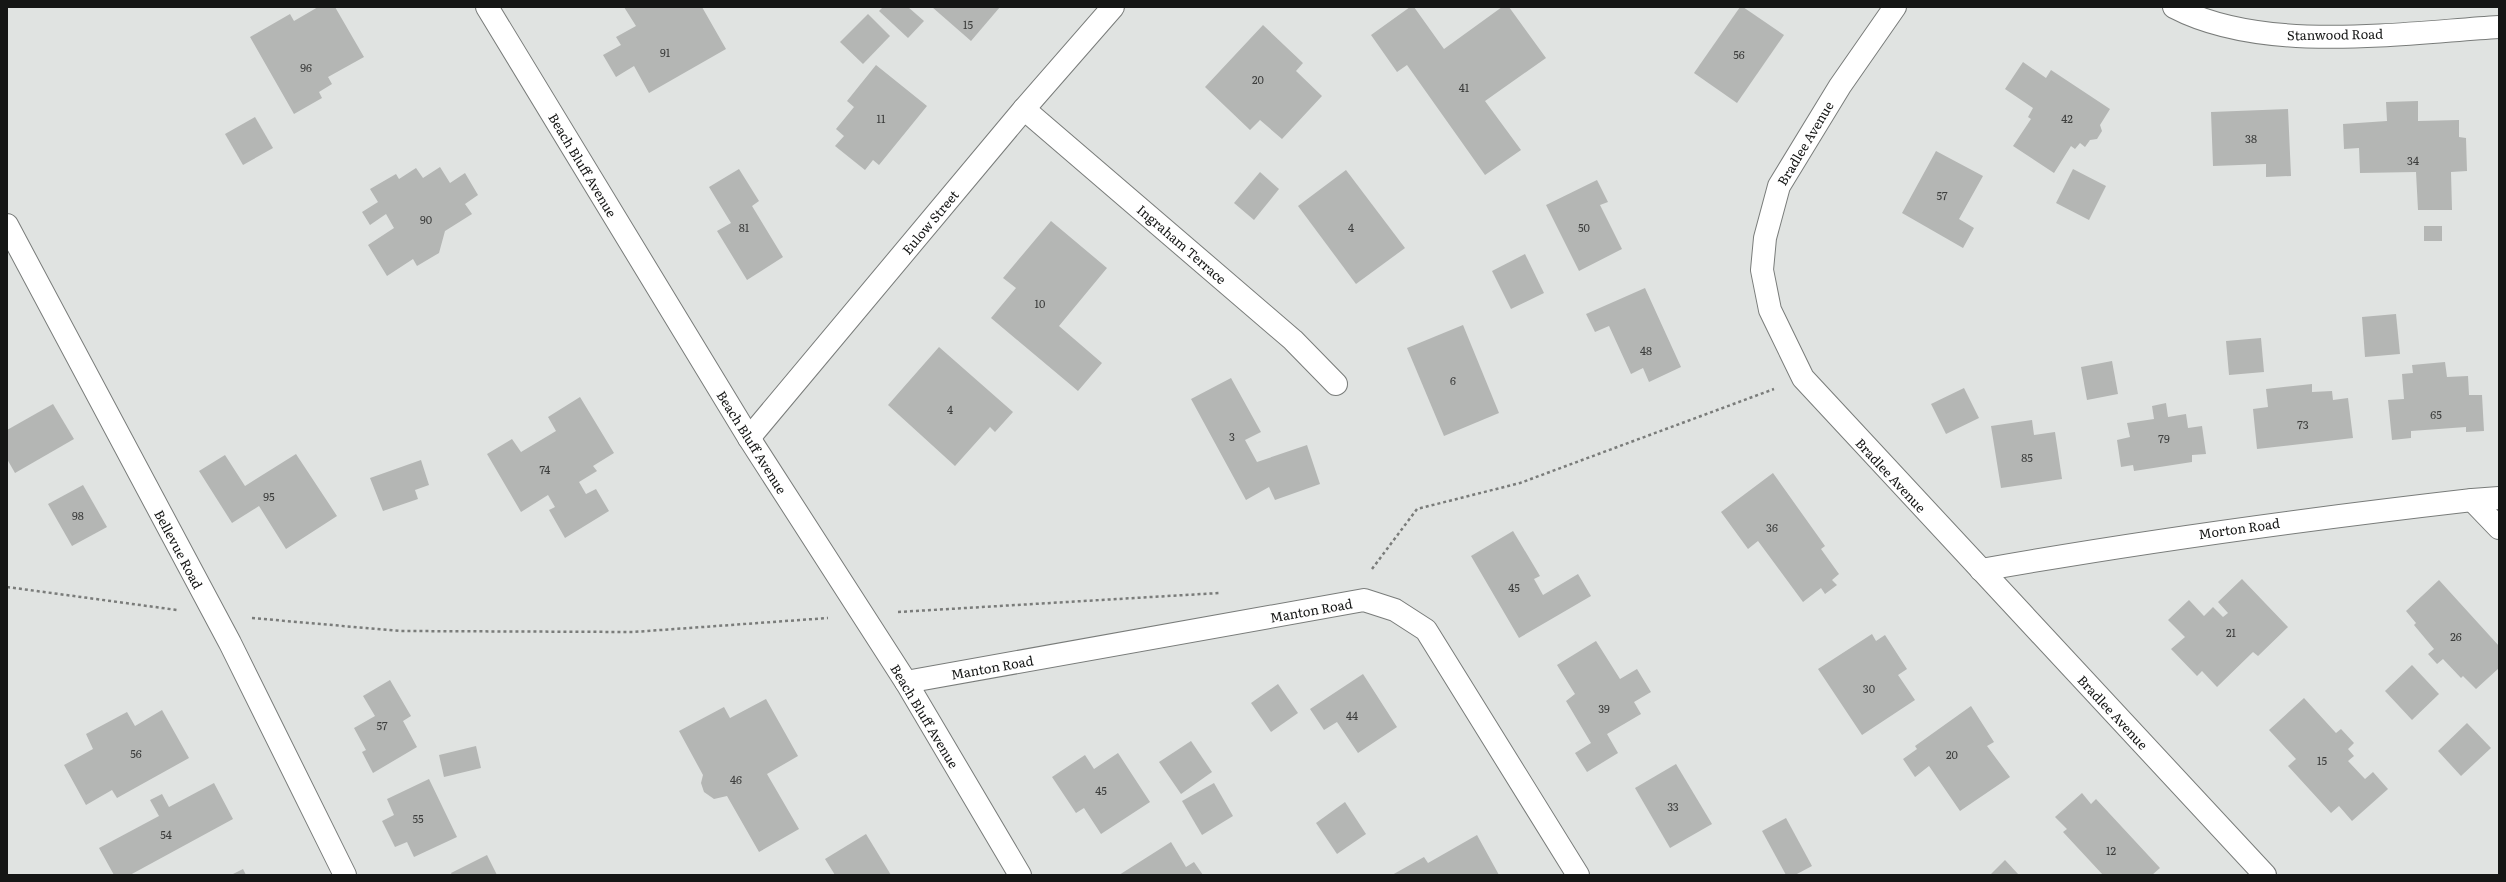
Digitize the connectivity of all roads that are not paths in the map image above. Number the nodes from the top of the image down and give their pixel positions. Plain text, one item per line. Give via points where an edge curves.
1 (487, 7) edge
2 (1113, 7) edge
3 (1895, 7) edge
4 (2174, 7) edge
5 (2499, 27) edge
6 (1024, 109) junction
7 (7, 225) edge
8 (1336, 384) dead end
9 (749, 438) junction
10 (2499, 498) edge
11 (2472, 500) junction
12 (2499, 528) edge
13 (1981, 570) junction
14 (906, 682) junction
15 (345, 875) edge
16 (1020, 875) edge
17 (1578, 875) edge
18 (2265, 875) edge

1 - 9 street, Beach Bluff Avenue
2 - 6 street, Eulow Street
3 - 13 street, Bradlee Avenue via 1840,86 1779,186 1765,238 1762,270 1770,310 1803,378
4 - 5 street, Stanwood Road via 2231,28 2292,37
6 - 8 street, Ingraham Terrace via 1293,340
6 - 9 street, Eulow Street
7 - 15 street, Bellevue Road via 230,642
9 - 14 street, Beach Bluff Avenue
10 - 11 street, Morton Road
11 - 12 street
11 - 13 street, Morton Road via 2282,522 2125,544
13 - 18 street, Bradlee Avenue
14 - 16 street, Beach Bluff Avenue
14 - 17 street, Manton Road via 1364,600 1395,610 1426,630

